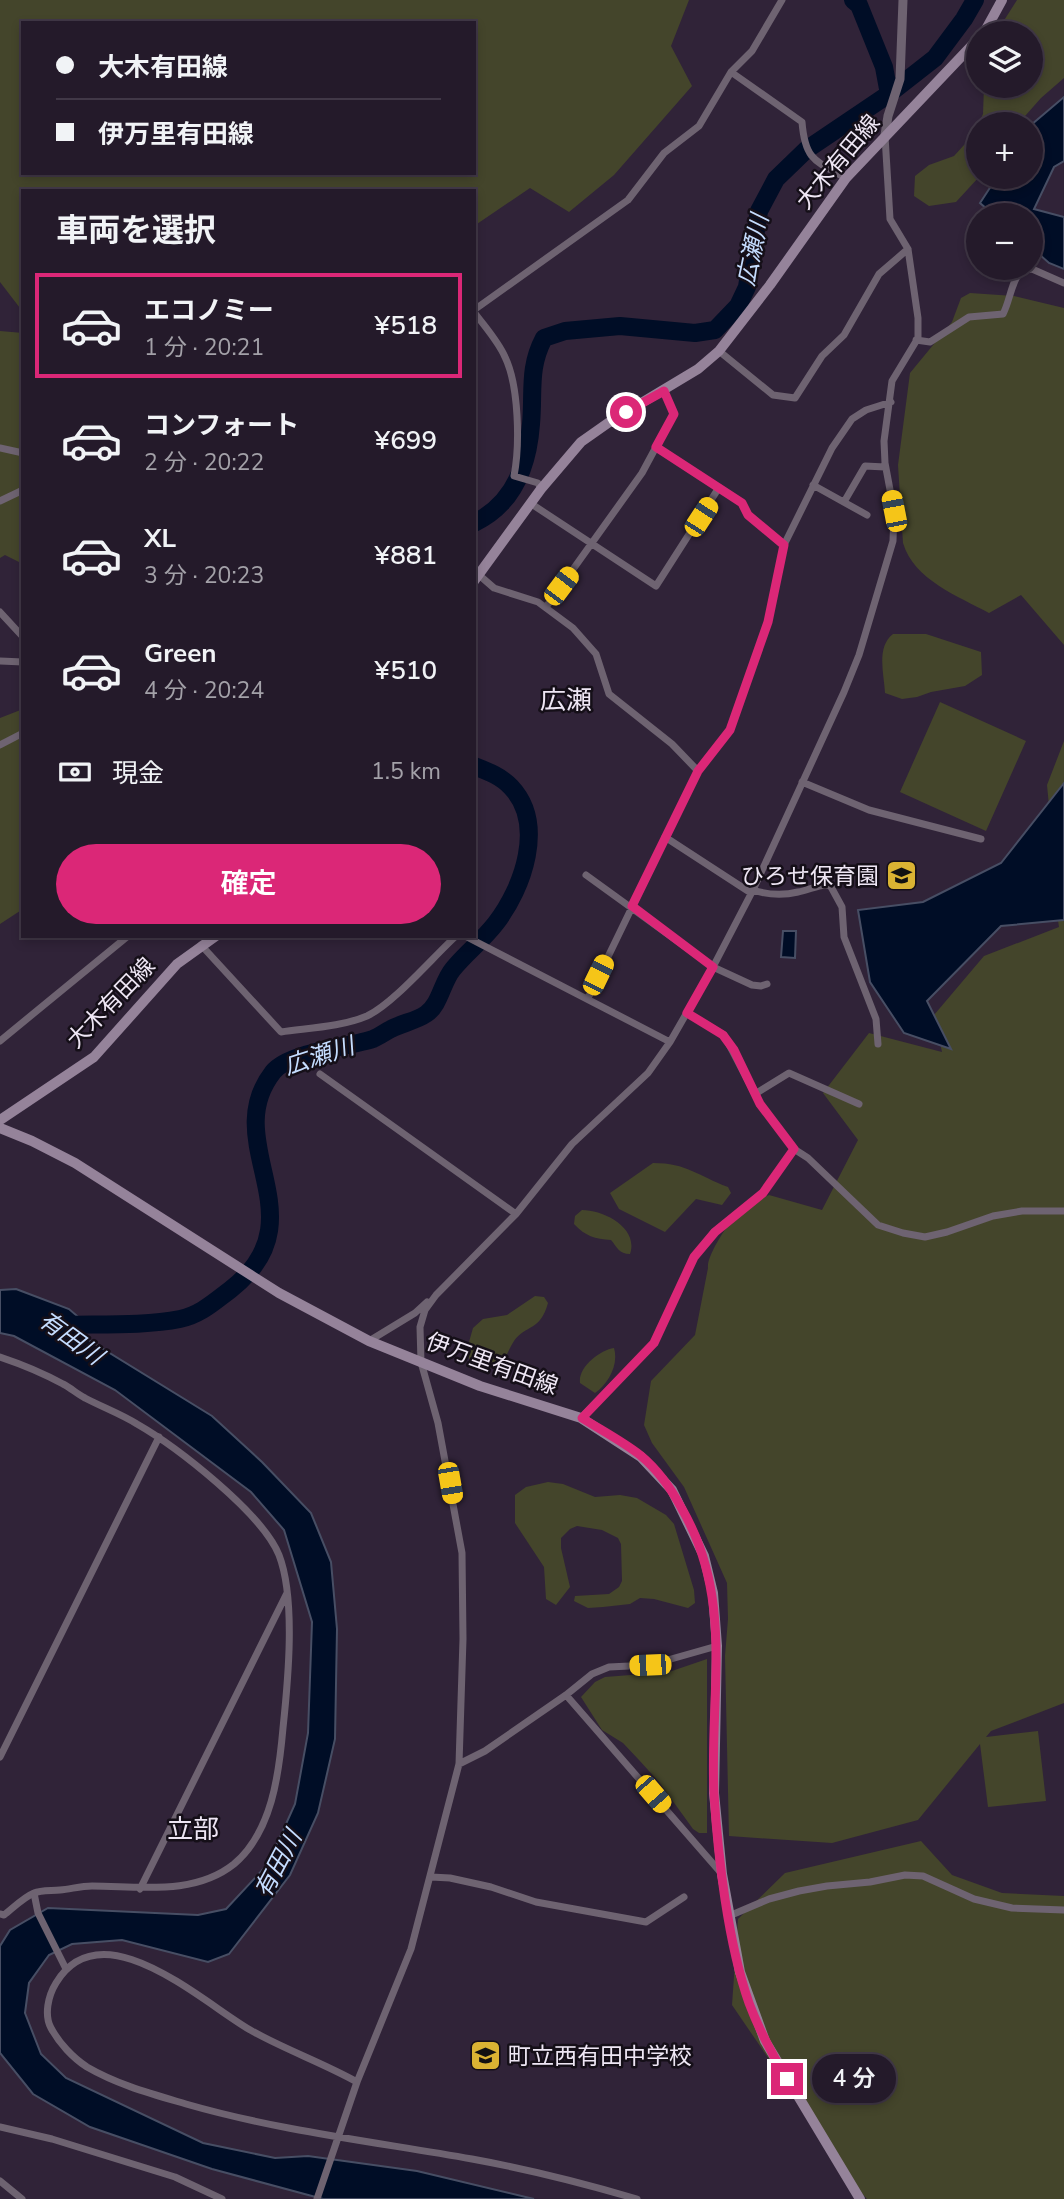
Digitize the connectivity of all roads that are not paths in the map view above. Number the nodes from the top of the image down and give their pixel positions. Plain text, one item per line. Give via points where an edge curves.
1 (782, 0) edge
2 (903, 0) edge
3 (1002, 0) edge
4 (991, 21) edge
5 (966, 51) edge
6 (731, 72) junction
7 (885, 135) junction
8 (845, 178) junction
9 (908, 248) junction
10 (1064, 283) edge
11 (476, 310) edge
12 (476, 314) edge
13 (916, 340) junction
14 (719, 351) junction
15 (664, 391) junction
16 (891, 402) junction
17 (656, 447) junction
18 (0, 448) edge
19 (21, 453) edge
20 (885, 467) junction
21 (813, 485) junction
22 (539, 486) junction
23 (718, 489) junction
24 (21, 491) edge
25 (0, 501) edge
26 (844, 502) junction
27 (530, 503) junction
28 (867, 515) dead end
29 (592, 544) junction
30 (784, 545) junction
31 (477, 578) edge
32 (546, 607) junction
33 (0, 612) edge
34 (21, 635) edge
35 (0, 661) edge
36 (21, 662) edge
37 (21, 734) edge
38 (0, 745) edge
39 (698, 771) junction
40 (802, 782) junction
41 (665, 837) junction
42 (981, 839) dead end
43 (586, 875) dead end
44 (752, 892) junction
45 (632, 906) junction
46 (126, 938) edge
47 (213, 938) edge
48 (454, 938) edge
49 (469, 938) edge
50 (201, 946) junction
51 (713, 967) junction
52 (767, 984) dead end
53 (588, 998) junction
54 (687, 1013) junction
55 (0, 1041) edge
56 (670, 1042) junction
57 (878, 1044) dead end
58 (320, 1074) dead end
59 (755, 1094) junction
60 (859, 1104) dead end
61 (0, 1120) edge
62 (0, 1128) edge
63 (794, 1149) junction
64 (1064, 1211) edge
65 (516, 1214) junction
66 (436, 1295) junction
67 (369, 1341) junction
68 (0, 1357) edge
69 (421, 1362) junction
70 (582, 1418) junction
71 (159, 1437) junction
72 (288, 1592) junction
73 (716, 1646) junction
74 (566, 1695) junction
75 (0, 1758) edge
76 (459, 1764) junction
77 (722, 1874) junction
78 (431, 1877) junction
79 (140, 1889) junction
80 (34, 1893) junction
81 (684, 1897) dead end
82 (1064, 1910) edge
83 (0, 1914) edge
84 (729, 1916) junction
85 (66, 1969) junction
86 (357, 2082) junction
87 (0, 2127) edge
88 (337, 2138) junction
89 (0, 2180) edge
90 (22, 2199) edge
91 (222, 2199) edge
92 (317, 2199) edge
93 (637, 2199) edge
94 (860, 2199) edge

1 - 6 street via 752,51
2 - 7 street via 900,79
3 - 4 main road
5 - 7 main road, 大木有田線
6 - 8 street via 802,122 808,154
6 - 11 street via 699,126 664,153 628,200
7 - 8 main road, 大木有田線
7 - 9 street via 890,219
8 - 14 main road, 大木有田線
9 - 13 street via 918,318
9 - 14 street via 879,274 844,335 822,356 795,398 773,395
10 - 13 street via 1032,269 1021,271 1003,314 969,317 930,342
12 - 22 street via 499,345 510,370 519,453 514,476
13 - 16 street via 892,381
14 - 15 main road, 大木有田線
15 - 17 street via 674,414
15 - 22 main road, 大木有田線 via 581,442
16 - 20 street
16 - 21 street via 852,419
17 - 23 street
17 - 29 street
18 - 19 street
20 - 26 street via 865,466
20 - 40 street via 894,511 893,541 859,655
21 - 26 street
21 - 30 street
22 - 27 main road, 大木有田線
23 - 29 street via 656,586
23 - 30 street via 742,503 748,515
24 - 25 street
26 - 28 street
27 - 29 street
27 - 31 main road, 大木有田線
29 - 32 street
30 - 39 street via 768,622 730,730
31 - 32 street
32 - 39 street via 596,654 609,694
33 - 34 street
35 - 36 street
37 - 38 street
39 - 41 street
40 - 42 street via 869,810
40 - 44 street
41 - 44 street
41 - 45 street
43 - 45 street
44 - 51 street
44 - 57 street via 782,894 830,885 842,907 844,937 876,1019
45 - 51 street
45 - 53 street
46 - 55 street
47 - 50 main road, 大木有田線
48 - 50 street via 368,1015 281,1032
49 - 53 street
50 - 61 main road, 大木有田線 via 177,964 94,1057
51 - 52 street via 752,985
51 - 54 street
53 - 56 street
54 - 56 street
54 - 59 street via 723,1035
56 - 65 street via 648,1073 572,1144
58 - 65 street
59 - 60 street via 789,1073
59 - 63 street
62 - 67 main road, 伊万里有田線 via 75,1163 279,1293
63 - 64 street via 878,1225 903,1234 925,1237 993,1216
63 - 70 street via 763,1193 721,1226 694,1257 654,1343
65 - 66 street
66 - 67 street
66 - 69 street via 420,1327
67 - 69 main road, 伊万里有田線
68 - 71 street via 65,1384
69 - 70 main road, 伊万里有田線
69 - 76 street via 438,1423 462,1553
70 - 73 main road, 伊万里有田線 via 641,1457 672,1490 705,1556
71 - 72 street via 211,1478 265,1532 278,1553
71 - 75 street
72 - 79 street
72 - 79 street via 279,1768 268,1812 253,1843 218,1875 195,1883
73 - 74 street via 650,1665 610,1667 592,1674
73 - 77 main road, 伊万里有田線 via 714,1793
74 - 76 street
74 - 77 street
76 - 78 street
77 - 84 main road, 伊万里有田線
78 - 81 street via 646,1922
78 - 86 street via 411,1949
79 - 80 street via 90,1886
80 - 83 street
80 - 85 street via 38,1913
82 - 84 street via 1012,1908 974,1899 923,1876 905,1875 799,1891
84 - 94 main road, 伊万里有田線 via 740,1972 765,2041
85 - 86 street via 105,1954 133,1959 159,1970 252,2031
85 - 88 street via 55,1984 47,2014 69,2051 86,2066 129,2087 224,2115
86 - 88 street
87 - 91 street via 175,2177
88 - 92 street
88 - 93 street via 472,2159
89 - 90 street

